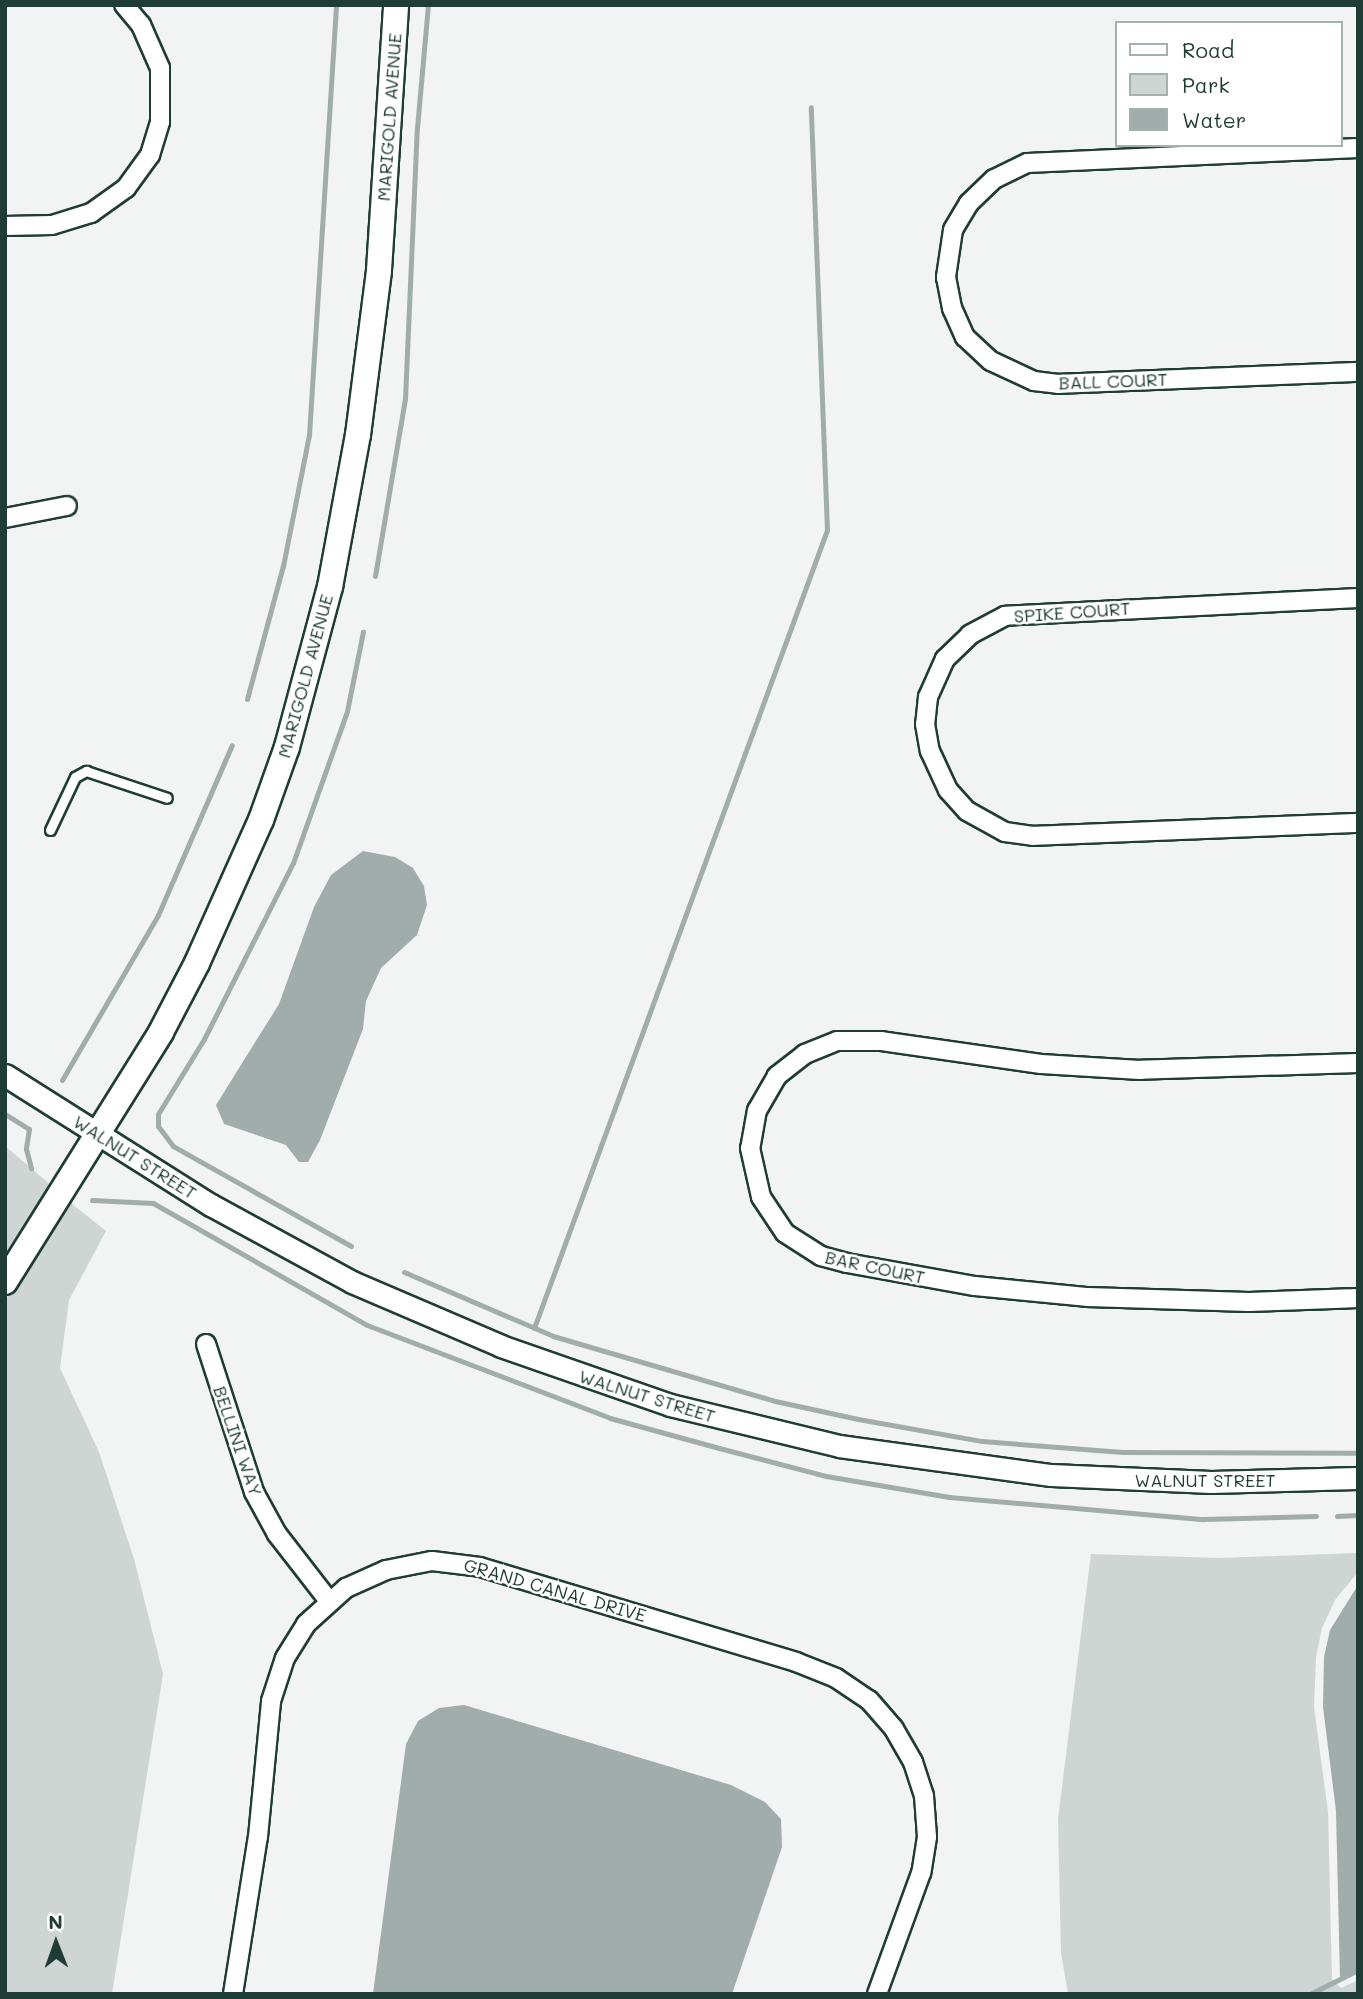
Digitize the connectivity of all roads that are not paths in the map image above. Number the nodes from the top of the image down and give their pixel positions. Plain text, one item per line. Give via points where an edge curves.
1 (124, 5) edge
2 (396, 5) edge
3 (1358, 148) edge
4 (5, 226) edge
5 (1358, 373) edge
6 (67, 506) dead end
7 (5, 518) edge
8 (1358, 598) edge
9 (167, 798) dead end
10 (1358, 824) edge
11 (50, 830) dead end
12 (1358, 1063) edge
13 (5, 1075) edge
14 (96, 1134) junction
15 (5, 1282) edge
16 (1358, 1298) edge
17 (206, 1344) dead end
18 (1358, 1478) edge
19 (329, 1601) junction
20 (233, 1994) edge
21 (877, 1994) edge

1 - 4 street via 141,25 160,68 160,122 150,155 126,188 91,213 52,225
2 - 14 main road, MARIGOLD AVENUE via 374,314 342,528 313,659 287,747 230,892 161,1032
3 - 5 street, BALL COURT via 1027,163 994,179 969,203 949,246 946,277 951,308 965,337 991,361 1034,381 1058,384
6 - 7 street
8 - 10 street, SPIKE COURT via 1005,617 970,635 945,659 928,696 925,724 930,751 948,790 967,811 1005,832 1033,836
9 - 11 lane via 86,771 75,777
12 - 16 street, BAR COURT via 1140,1070 1041,1064 882,1041 837,1041 805,1054 777,1076 757,1110 750,1148 761,1197 785,1233 821,1256 847,1263 975,1286 1088,1297 1250,1303
13 - 14 street, WALNUT STREET
14 - 15 main road, MARIGOLD AVENUE
14 - 18 street, WALNUT STREET via 234,1219 358,1285 501,1346 670,1405 839,1446 1051,1475 1211,1482
17 - 19 street, BELLINI WAY via 254,1492 277,1534
19 - 20 street, GRAND CANAL DRIVE via 295,1639 271,1701 258,1837
19 - 21 street, GRAND CANAL DRIVE via 386,1570 420,1562 457,1562 796,1661 852,1688 881,1713 906,1748 919,1778 926,1819 921,1873

